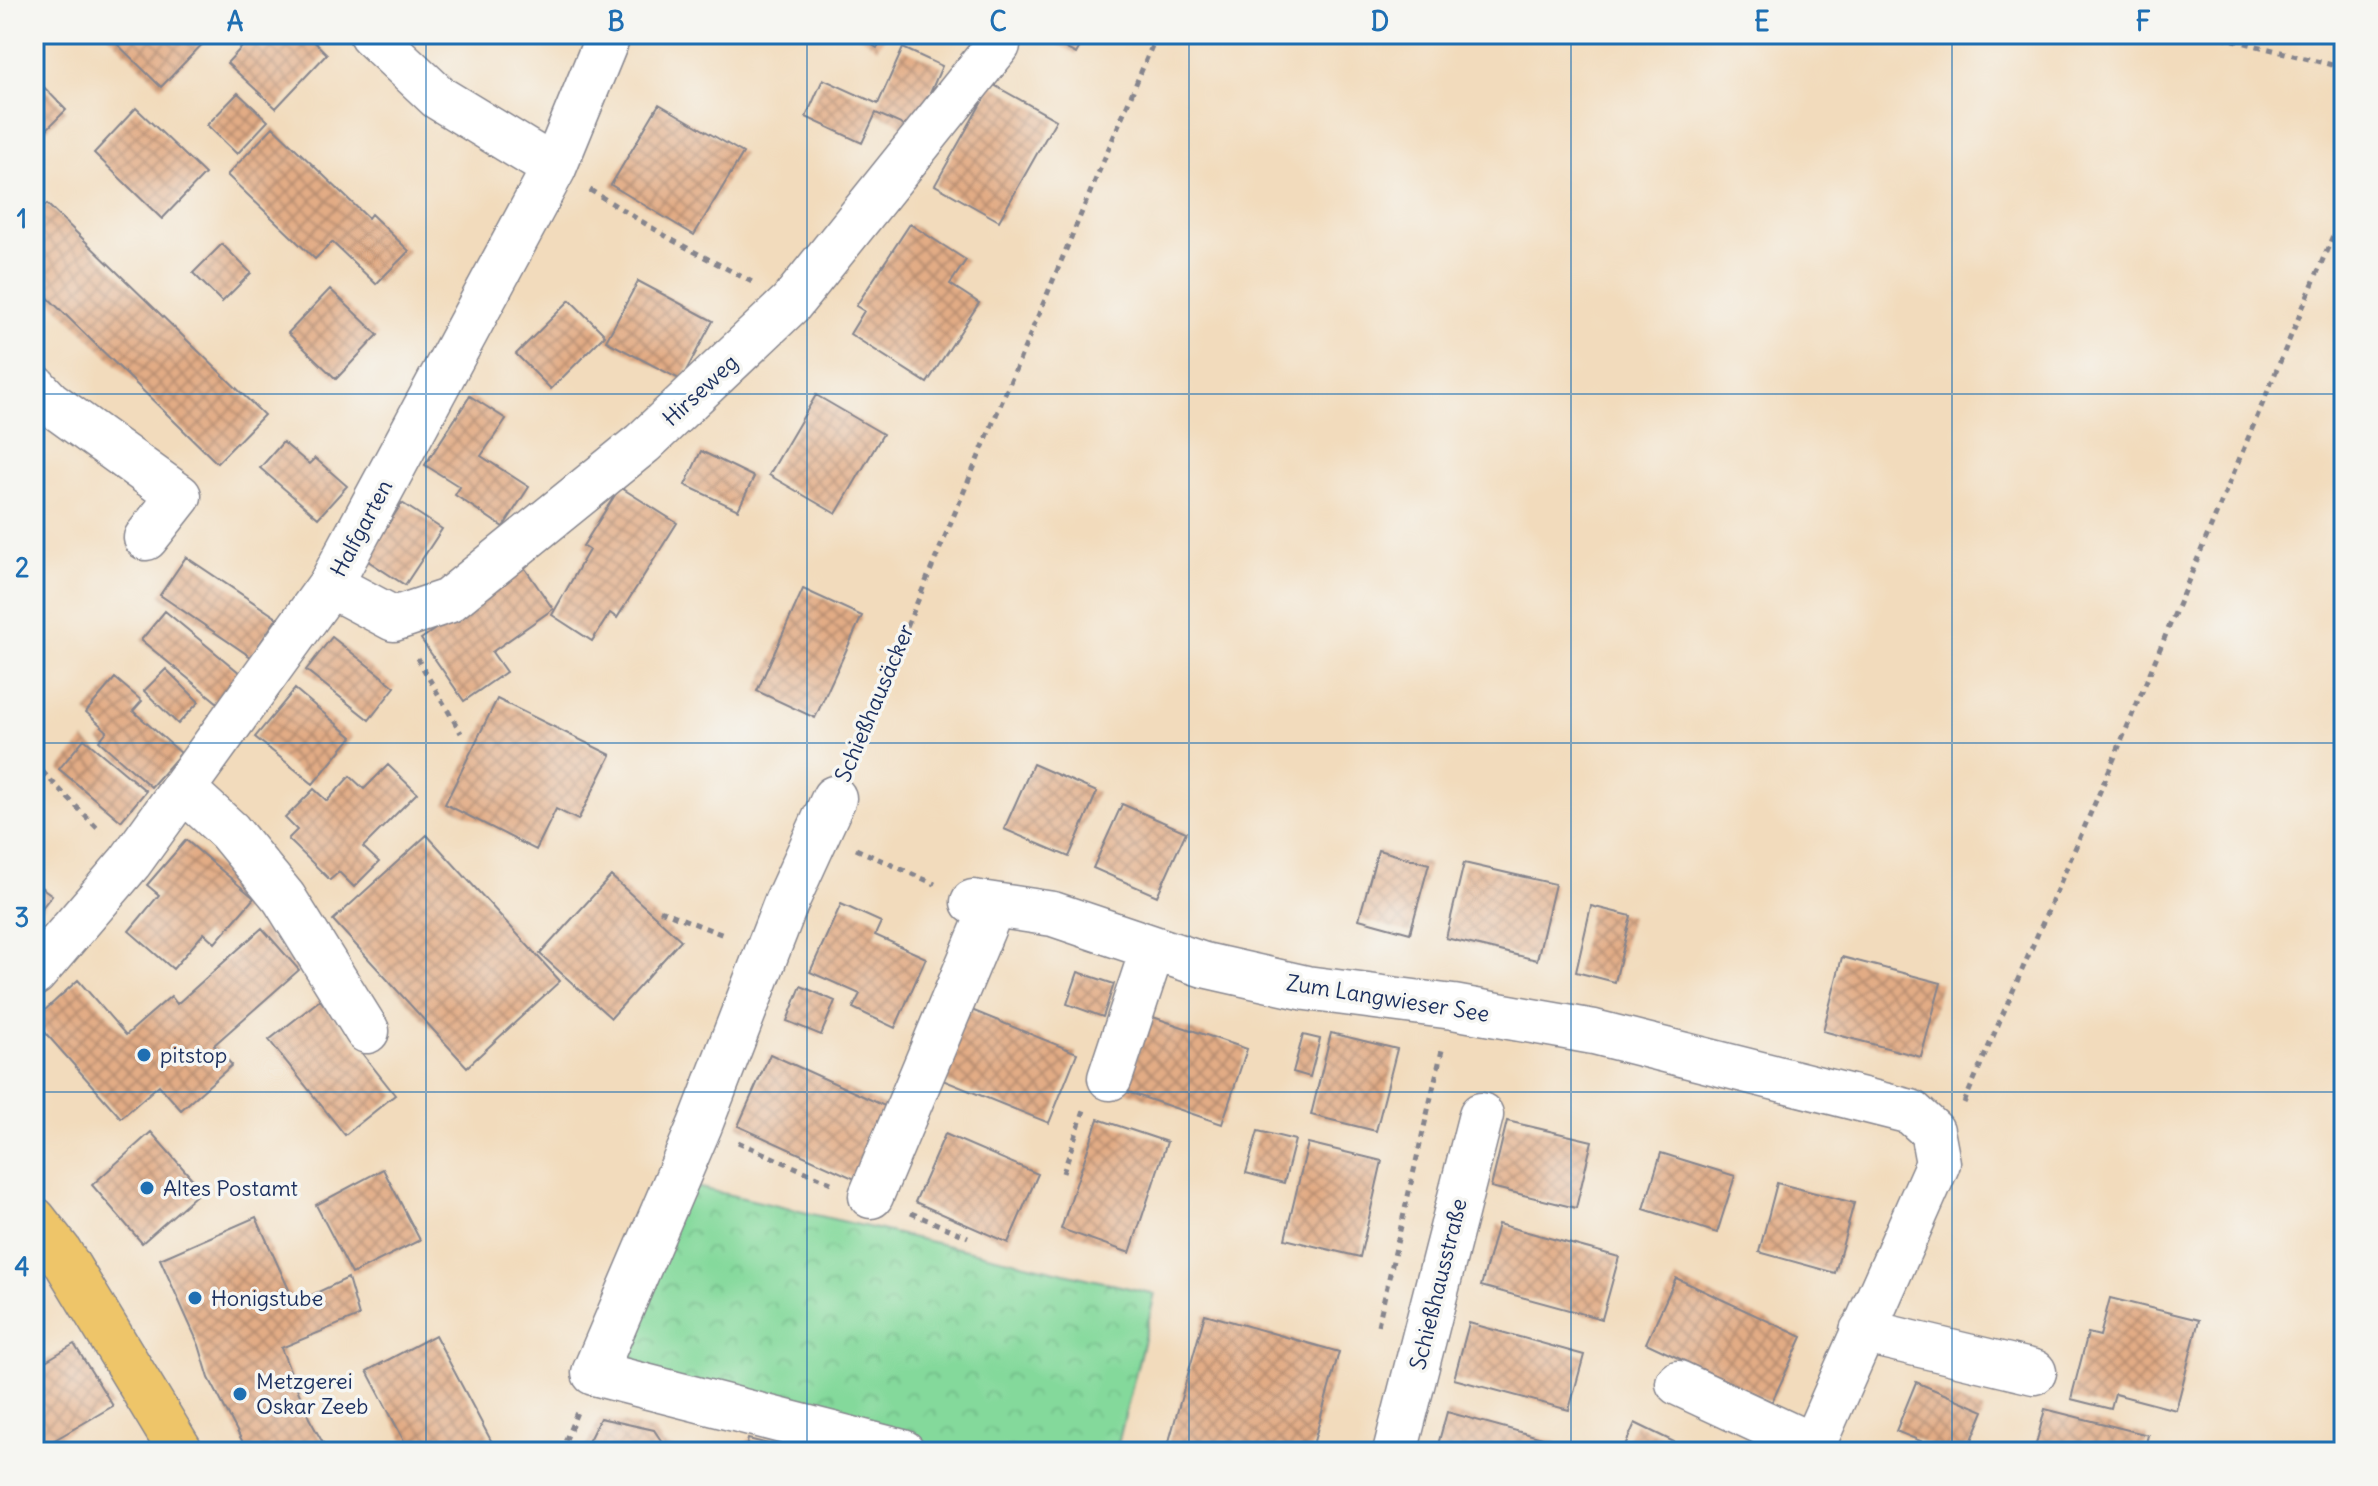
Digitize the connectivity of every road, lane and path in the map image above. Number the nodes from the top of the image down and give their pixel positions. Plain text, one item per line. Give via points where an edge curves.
1 (371, 34) edge
2 (609, 34) edge
3 (1157, 34) edge
4 (2210, 34) edge
5 (998, 45) dead end
6 (2344, 68) edge
7 (554, 168) junction
8 (2344, 209) edge
9 (791, 303) junction
10 (42, 394) edge
11 (146, 538) dead end
12 (330, 585) junction
13 (394, 619) junction
14 (461, 733) dead end
15 (34, 763) edge
16 (183, 789) junction
17 (64, 794) dead end
18 (826, 815) junction
19 (983, 904) junction
20 (660, 910) dead end
21 (1153, 948) junction
22 (768, 952) junction
23 (34, 974) edge
24 (1453, 1007) junction
25 (367, 1031) dead end
26 (1110, 1078) dead end
27 (1481, 1115) dead end
28 (1938, 1163) junction
29 (871, 1196) dead end
30 (34, 1219) edge
31 (1377, 1329) dead end
32 (1862, 1331) junction
33 (2034, 1372) dead end
34 (1678, 1383) dead end
35 (1812, 1449) edge
36 (181, 1452) edge
37 (903, 1452) edge
38 (1395, 1452) edge

1 - 7 street via 439,98
2 - 7 street, Halfgarten
3 - 18 path, Schießhausäcker
4 - 6 path
5 - 9 street, Hirseweg
7 - 9 path via 674,241
7 - 12 street, Halfgarten
8 - 28 path
9 - 13 street, Hirseweg via 643,443 448,601
10 - 11 street via 179,496
12 - 13 street
12 - 16 street, Halfgarten
13 - 14 path
15 - 17 path
16 - 23 street, Halfgarten via 130,862
16 - 25 street via 229,831 284,898
18 - 19 path
18 - 22 street
19 - 21 street, Zum Langwieser See via 1053,914
19 - 29 street
20 - 22 path
21 - 24 street, Zum Langwieser See via 1306,988
21 - 26 street
22 - 37 street via 594,1373
24 - 28 street, Zum Langwieser See via 1594,1032 1911,1112 1932,1131
24 - 31 path
27 - 38 street, Schießhausstraße
28 - 32 street
30 - 36 main road via 59,1251
32 - 33 street
32 - 35 street
34 - 35 street

